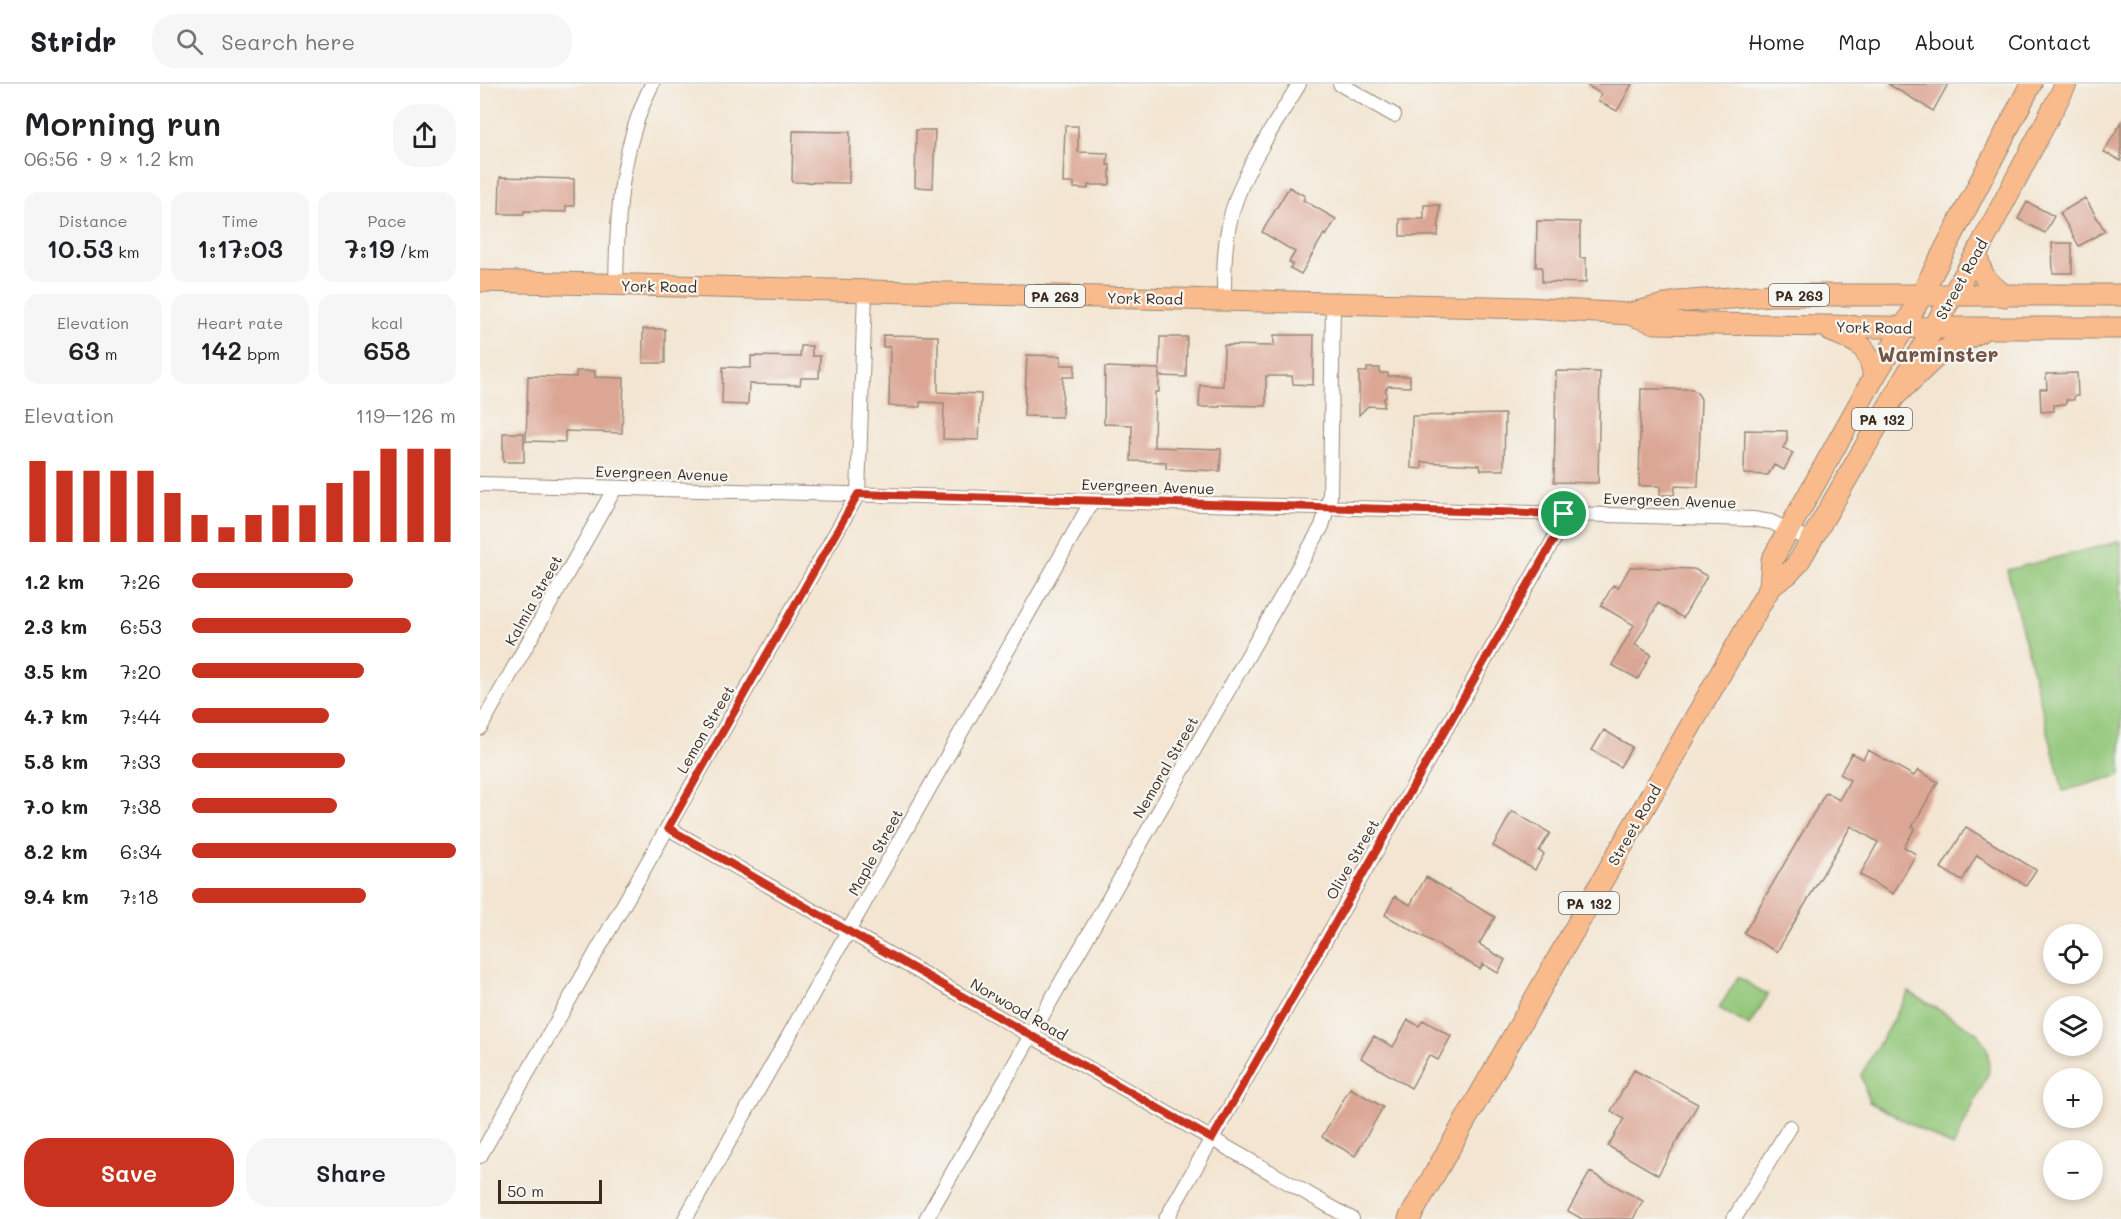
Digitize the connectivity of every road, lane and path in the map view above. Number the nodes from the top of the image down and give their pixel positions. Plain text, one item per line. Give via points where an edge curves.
1 (652, 84) edge
2 (1299, 84) edge
3 (1340, 84) edge
4 (2031, 84) edge
5 (2066, 84) edge
6 (1394, 115) dead end
7 (1977, 253) junction
8 (480, 281) edge
9 (616, 285) junction
10 (865, 291) junction
11 (1921, 294) junction
12 (2121, 295) edge
13 (1953, 296) junction
14 (2004, 296) junction
15 (1224, 300) junction
16 (1333, 302) junction
17 (1629, 314) junction
18 (1819, 326) junction
19 (1904, 328) junction
20 (1934, 328) junction
21 (2121, 328) edge
22 (1984, 329) junction
23 (1874, 377) junction
24 (1896, 395) junction
25 (480, 484) edge
26 (615, 488) junction
27 (858, 494) junction
28 (1092, 501) junction
29 (1327, 507) junction
30 (1564, 514) junction
31 (1788, 530) junction
32 (1810, 540) junction
33 (1770, 587) junction
34 (480, 728) edge
35 (668, 828) junction
36 (850, 931) junction
37 (1031, 1035) junction
38 (1790, 1127) dead end
39 (1212, 1139) junction
40 (480, 1156) edge
41 (685, 1219) edge
42 (926, 1219) edge
43 (1166, 1219) edge
44 (1352, 1219) edge
45 (1409, 1219) edge
46 (1734, 1219) edge

1 - 9 street via 632,136 622,178
2 - 15 street via 1236,200 1225,249
3 - 6 street
4 - 11 main road, Street Road / PA 132
5 - 7 main road, Street Road / PA 132
7 - 13 main road, Street Road / PA 132
7 - 14 main road via 1980,273
8 - 9 main road, York Road / PA 263
9 - 10 main road, York Road / PA 263
10 - 15 main road, York Road / PA 263
10 - 27 street, Lemon Street
11 - 13 main road, York Road / PA 263
11 - 17 main road, York Road / PA 263 via 1771,295 1677,302
11 - 19 main road, Street Road / PA 132
12 - 14 main road, York Road / PA 263
13 - 14 main road, York Road / PA 263
13 - 20 main road, Street Road / PA 132
15 - 16 main road, York Road / PA 263
16 - 17 main road, York Road / PA 263
16 - 29 street, Nemoral Street
17 - 18 main road, York Road / PA 263 via 1655,323
18 - 19 main road, York Road / PA 263
18 - 23 main road via 1855,341 1866,350
19 - 20 main road, York Road / PA 263
19 - 23 main road, Street Road / PA 132
20 - 22 main road, York Road / PA 263
20 - 24 main road, Street Road / PA 132
21 - 22 main road, York Road / PA 263
22 - 24 main road via 1940,353
23 - 31 main road, Street Road / PA 132
24 - 32 main road, Street Road / PA 132
25 - 26 street, Evergreen Avenue
26 - 27 street, Evergreen Avenue
26 - 34 street, Kalmia Street
27 - 28 street, Evergreen Avenue
27 - 35 street, Lemon Street
28 - 29 street, Evergreen Avenue
28 - 36 street, Maple Street
29 - 30 street, Evergreen Avenue
29 - 37 street, Nemoral Street via 1322,526
30 - 31 street, Evergreen Avenue via 1753,519
30 - 39 street, Olive Street via 1553,541
31 - 32 street, Evergreen Avenue
31 - 33 main road, Street Road / PA 132 via 1772,560
32 - 33 main road, Street Road / PA 132 via 1798,563
33 - 45 main road, Street Road / PA 132
35 - 36 street, Norwood Road
35 - 40 street, Lemon Street
36 - 37 street, Norwood Road
36 - 41 street, Maple Street
37 - 39 street, Norwood Road
37 - 42 street, Nemoral Street
38 - 46 street
39 - 43 street, Olive Street
39 - 44 street, Norwood Road

